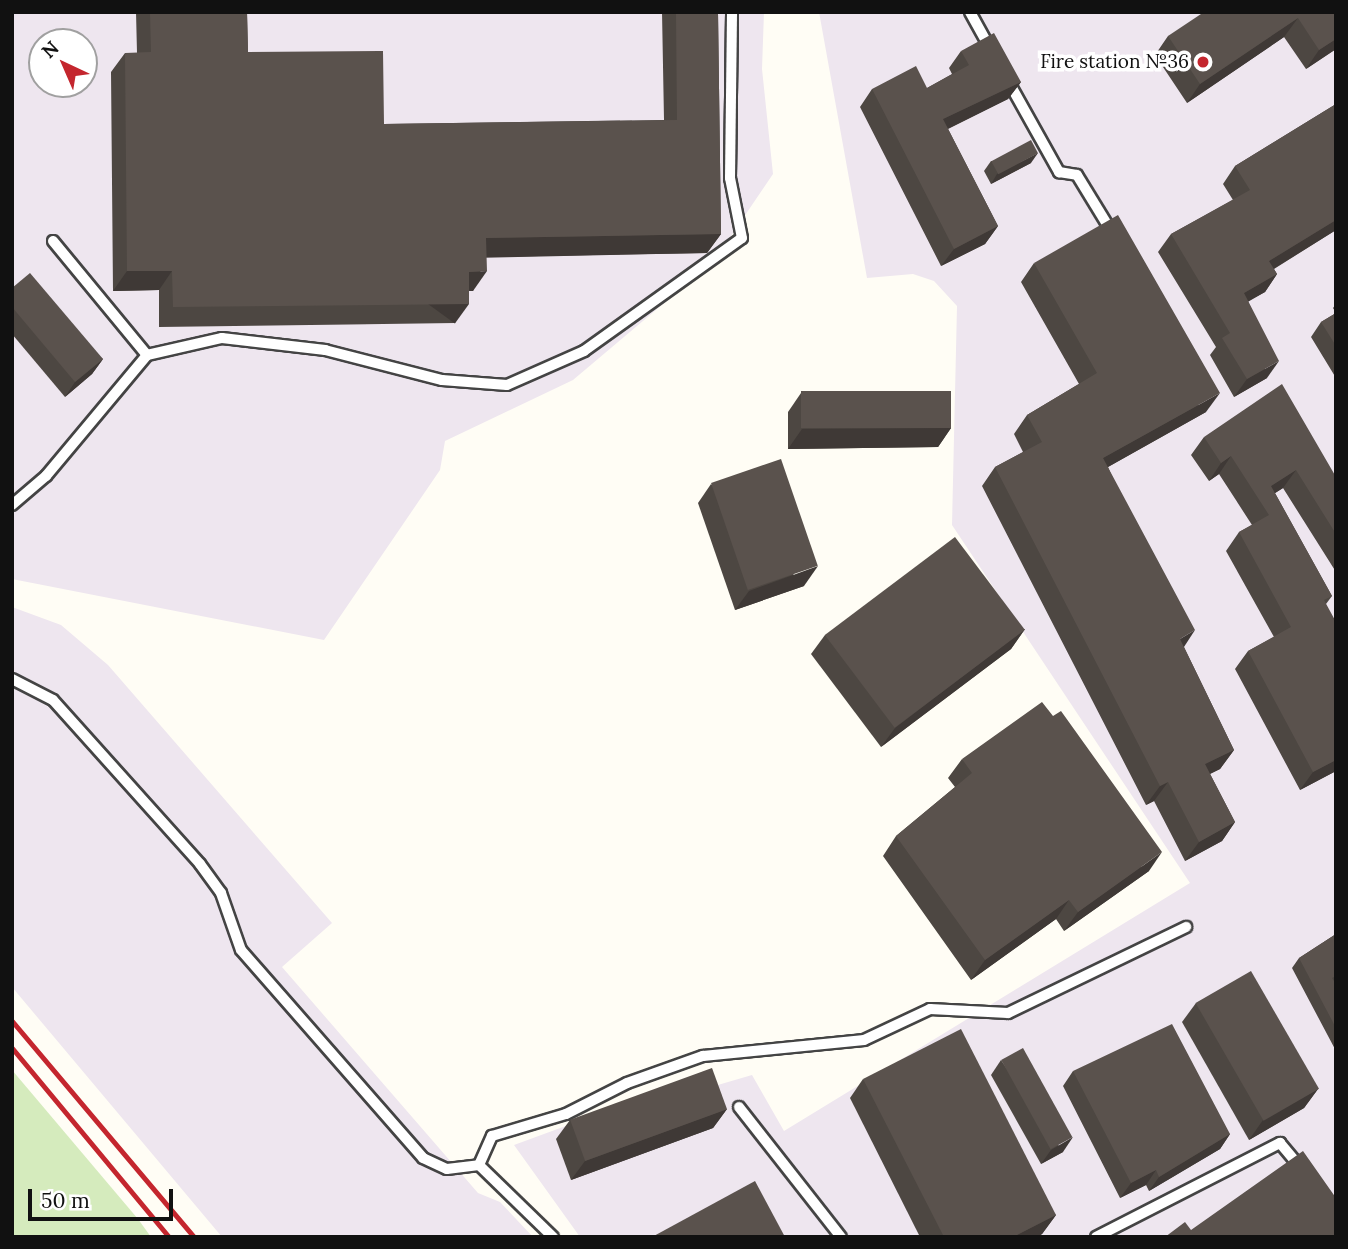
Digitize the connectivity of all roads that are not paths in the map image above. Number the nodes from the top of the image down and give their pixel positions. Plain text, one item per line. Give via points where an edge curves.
1 (732, 12) edge
2 (970, 12) edge
3 (995, 58) edge
4 (1001, 69) edge
5 (53, 240) dead end
6 (1120, 244) edge
7 (147, 355) junction
8 (12, 505) edge
9 (12, 679) edge
10 (1186, 927) dead end
11 (739, 1107) dead end
12 (479, 1165) junction
13 (1312, 1181) edge
14 (552, 1237) edge
15 (841, 1237) edge
16 (1096, 1237) edge

1 - 7 lane via 730,178 742,238 584,351 507,385 442,380 325,350 222,338
2 - 3 lane
4 - 6 lane via 1059,172 1077,175
5 - 7 lane
7 - 8 lane via 46,476
9 - 12 lane via 53,700 200,864 221,893 241,950 403,1138 423,1158 447,1169
10 - 12 lane via 1008,1013 930,1009 864,1040 703,1056 627,1083 566,1114 524,1121 492,1136
11 - 15 lane
12 - 14 lane
13 - 16 lane via 1280,1143

